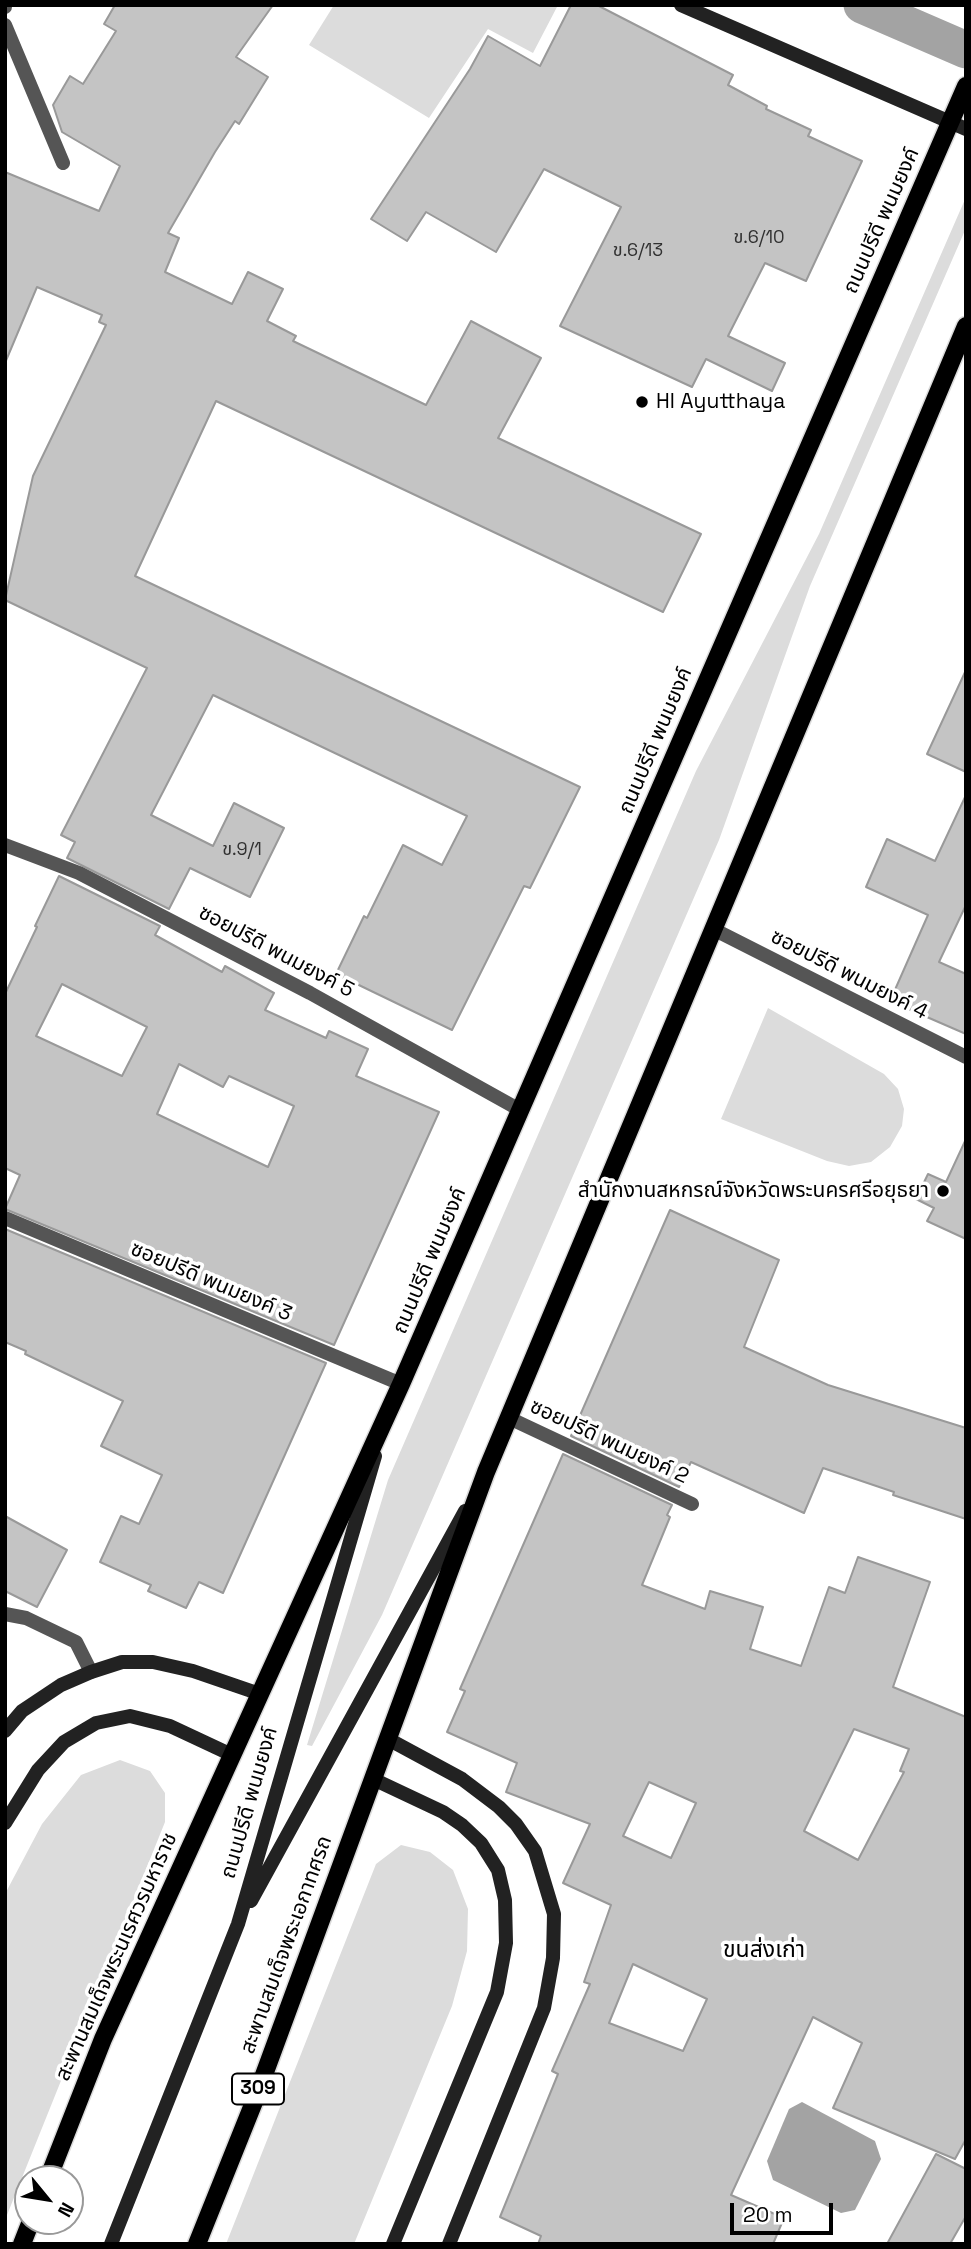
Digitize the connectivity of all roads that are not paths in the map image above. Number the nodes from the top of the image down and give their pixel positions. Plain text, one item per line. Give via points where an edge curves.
1 (681, 5) edge
2 (5, 25) edge
3 (964, 89) edge
4 (958, 126) edge
5 (63, 163) dead end
6 (966, 326) edge
7 (5, 845) edge
8 (713, 929) junction
9 (966, 1058) edge
10 (520, 1110) junction
11 (5, 1218) edge
12 (401, 1384) junction
13 (388, 1414) junction
14 (509, 1418) junction
15 (486, 1472) junction
16 (692, 1504) dead end
17 (5, 1614) edge
18 (91, 1672) junction
19 (260, 1694) junction
20 (5, 1731) edge
21 (388, 1739) junction
22 (232, 1755) junction
23 (373, 1779) junction
24 (5, 1823) edge
25 (238, 1924) junction
26 (53, 2165) edge
27 (111, 2244) edge
28 (197, 2244) edge
29 (393, 2244) edge
30 (449, 2244) edge

1 - 4 main road
2 - 5 street
3 - 4 main road, ถนนปรีดี พนมยงค์
4 - 10 main road, ถนนปรีดี พนมยงค์
6 - 8 main road, ถนนปรีดี พนมยงค์
7 - 10 street, ซอยปรีดี พนมยงค์ 5 via 79,873 310,993
8 - 9 street, ซอยปรีดี พนมยงค์ 4
8 - 14 main road, ถนนปรีดี พนมยงค์
10 - 12 main road, ถนนปรีดี พนมยงค์
11 - 12 street, ซอยปรีดี พนมยงค์ 3
12 - 13 main road, ถนนปรีดี พนมยงค์
13 - 19 main road, ถนนปรีดี พนมยงค์
13 - 25 main road, ถนนปรีดี พนมยงค์
14 - 15 main road, ถนนปรีดี พนมยงค์
14 - 16 street, ซอยปรีดี พนมยงค์ 2
15 - 21 main road, ถนนปรีดี พนมยงค์
15 - 25 main road, ถนนปรีดี พนมยงค์
17 - 18 street via 26,1618 76,1642
18 - 19 main road via 122,1662 153,1662
18 - 20 main road via 22,1711
19 - 22 main road, ถนนปรีดี พนมยงค์
21 - 23 main road, ถนนปรีดี พนมยงค์
21 - 30 main road via 462,1779 516,1824 535,1851 554,1914 554,1958 544,2008
22 - 24 main road via 170,1726 130,1716 96,1723 64,1742 38,1770
22 - 26 main road, สะพานสมเด็จพระนเรศวรมหาราช via 103,2039
23 - 28 main road, สะพานสมเด็จพระเอกาทศรถ / 309
23 - 29 main road via 462,1825 481,1843 498,1870 505,1900 506,1943 497,1992
25 - 27 main road, ถนนปรีดี พนมยงค์

